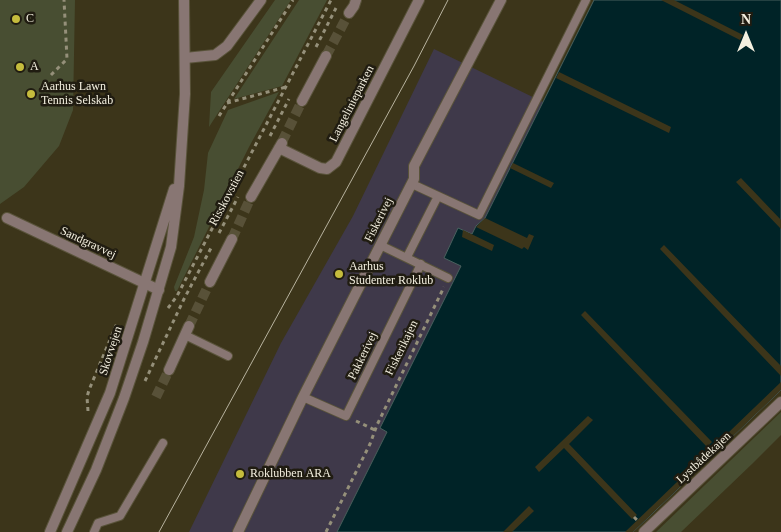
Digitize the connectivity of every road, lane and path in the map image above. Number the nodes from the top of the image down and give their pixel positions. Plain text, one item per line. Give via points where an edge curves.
1 (64, 0) edge
2 (184, 0) edge
3 (261, 0) edge
4 (293, 0) edge
5 (331, 0) edge
6 (341, 0) edge
7 (356, 0) edge
8 (419, 0) edge
9 (501, 0) edge
10 (586, 0) edge
11 (349, 13) tunnel mouth
12 (313, 53) dead end
13 (326, 56) tunnel mouth
14 (184, 58) junction
15 (51, 76) dead end
16 (286, 86) junction
17 (290, 97) dead end
18 (302, 101) tunnel mouth
19 (226, 103) junction
20 (218, 116) dead end
21 (267, 141) dead end
22 (179, 171) junction
23 (412, 184) junction
24 (239, 194) dead end
25 (438, 196) junction
26 (251, 197) tunnel mouth
27 (7, 218) dead end
28 (216, 238) dead end
29 (232, 239) tunnel mouth
30 (380, 245) junction
31 (212, 246) dead end
32 (407, 257) junction
33 (421, 264) junction
34 (448, 278) joint
35 (210, 282) tunnel mouth
36 (145, 284) junction
37 (159, 290) junction
38 (167, 310) dead end
39 (118, 319) dead end
40 (187, 330) joint
41 (228, 356) dead end
42 (169, 370) tunnel mouth
43 (87, 396) dead end
44 (303, 396) junction
45 (124, 398) junction
46 (781, 402) edge
47 (346, 416) junction
48 (375, 430) junction
49 (163, 443) dead end
50 (50, 532) edge
51 (67, 532) edge
52 (94, 532) edge
53 (238, 532) edge
54 (326, 532) edge
55 (644, 532) edge

1 - 15 path via 67,59
2 - 14 street, Skovvejen
3 - 14 street via 227,46 215,55
4 - 19 path
5 - 16 path, Risskovstien
6 - 12 path
7 - 11 street
8 - 26 street, Langelinieparken via 336,162 327,170 320,168 280,145
9 - 23 street, Fiskerivej via 414,166
10 - 25 lane via 479,215
13 - 18 street
14 - 22 street, Skovvejen via 185,94
16 - 19 path
16 - 38 path, Risskovstien
17 - 21 path
19 - 20 path
22 - 36 street, Skovvejen
22 - 37 street, Skovvejen via 171,247
23 - 25 lane
23 - 30 street, Fiskerivej
24 - 28 path, Risskovstien
25 - 32 lane
27 - 36 street, Sandgravvej
29 - 35 street
30 - 32 lane
30 - 44 street, Fiskerivej
31 - 45 path via 141,389
32 - 33 lane
33 - 34 lane
33 - 47 lane, Pakkerivej
34 - 48 path, Fiskerikajen
36 - 37 street, Sandgravvej
36 - 50 street, Skovvejen via 110,394
37 - 45 street, Skovvejen
39 - 43 path
40 - 41 lane
40 - 42 street
44 - 47 lane
44 - 53 street, Fiskerivej
45 - 51 street, Skovvejen
46 - 55 street, Lystbådekajen
47 - 48 path
48 - 54 path, Fiskerikajen
49 - 52 lane via 120,516 98,523

